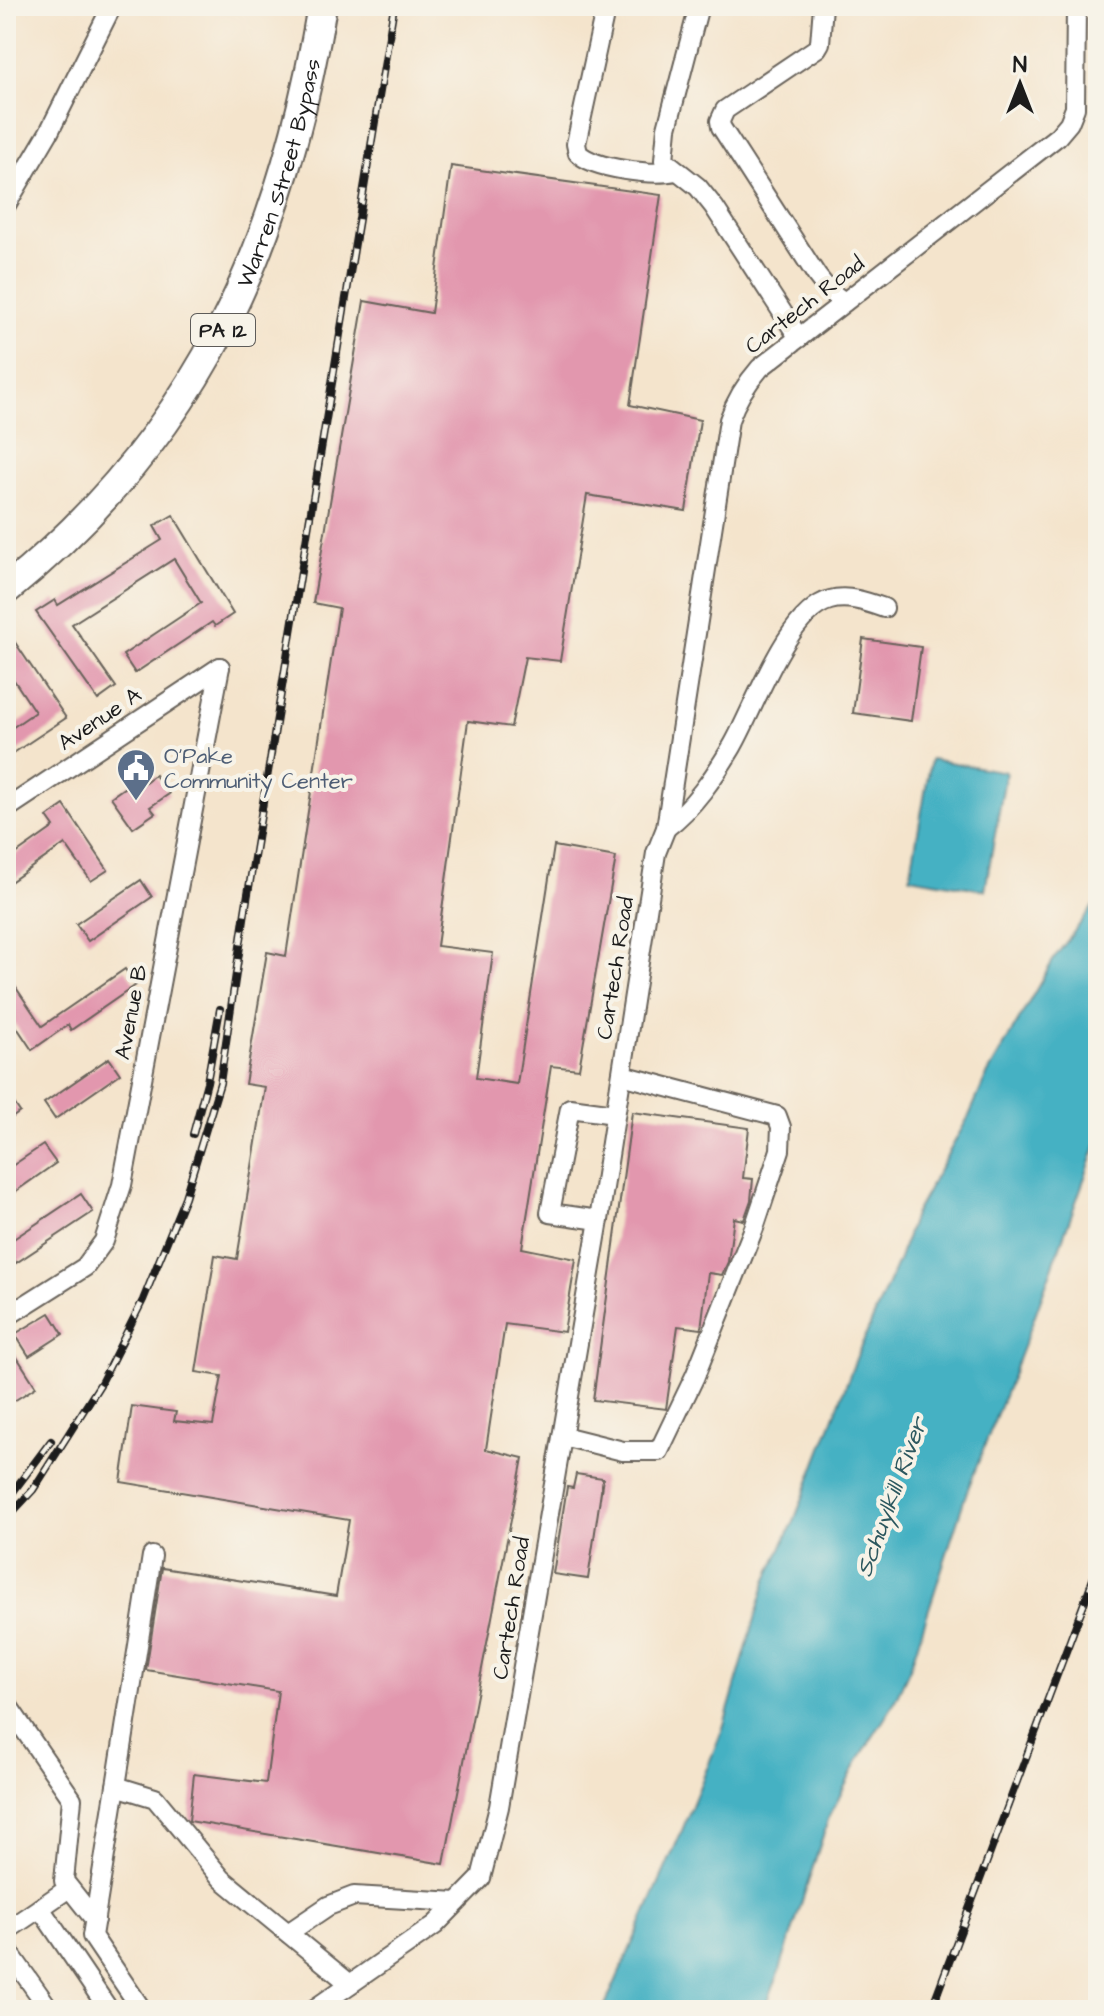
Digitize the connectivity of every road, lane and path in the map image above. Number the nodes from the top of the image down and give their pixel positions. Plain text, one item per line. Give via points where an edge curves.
1 (112, 6) edge
2 (303, 6) edge
3 (322, 6) edge
4 (606, 6) edge
5 (823, 6) edge
6 (1076, 6) edge
7 (701, 8) edge
8 (676, 171) junction
9 (6, 205) edge
10 (844, 302) junction
11 (799, 338) junction
12 (6, 565) edge
13 (6, 590) edge
14 (884, 608) dead end
15 (220, 667) joint
16 (6, 809) edge
17 (666, 828) junction
18 (622, 1075) junction
19 (615, 1114) junction
20 (599, 1220) junction
21 (7, 1313) edge
22 (563, 1436) junction
23 (152, 1556) dead end
24 (6, 1703) edge
25 (116, 1786) junction
26 (69, 1888) junction
27 (457, 1902) junction
28 (40, 1908) junction
29 (95, 1920) junction
30 (6, 1931) edge
31 (288, 1933) junction
32 (6, 1948) edge
33 (350, 1984) junction
34 (50, 2010) edge
35 (109, 2010) edge
36 (142, 2010) edge
37 (313, 2010) edge

1 - 9 street
2 - 12 highway, Warren Street Bypass / PA 12 via 261,190 231,269 193,346 114,460
3 - 13 highway, Warren Street Bypass / PA 12 via 279,196 210,355 128,472
4 - 8 street via 578,153 593,163 653,173
5 - 10 street via 817,48 725,110 720,121 817,276
6 - 10 street, Cartech Road via 1075,108 1069,123
7 - 8 street via 667,128 664,160
8 - 11 street via 714,207
10 - 11 street, Cartech Road
11 - 17 street, Cartech Road via 760,368 739,394 729,420
14 - 17 street via 857,599 831,599 804,617 784,643 732,746 699,797
15 - 16 street, Avenue A
15 - 21 street, Avenue B via 122,1185 104,1241 85,1267
17 - 18 street, Cartech Road via 656,853
18 - 19 street, Cartech Road
18 - 22 street via 777,1116 780,1150 720,1314 659,1451 623,1451
19 - 20 street, Cartech Road
19 - 20 street via 570,1108 550,1213
20 - 22 street, Cartech Road
22 - 27 street, Cartech Road via 499,1807 481,1878
23 - 25 street
24 - 26 street via 72,1799 64,1881
25 - 29 street
25 - 31 street via 155,1798 222,1879
26 - 28 street
26 - 29 street
27 - 31 street via 354,1896
27 - 33 street, Cartech Road via 435,1925
28 - 30 street
28 - 35 street
29 - 36 street via 92,1936
31 - 33 street
32 - 34 street
33 - 37 street, Cartech Road

